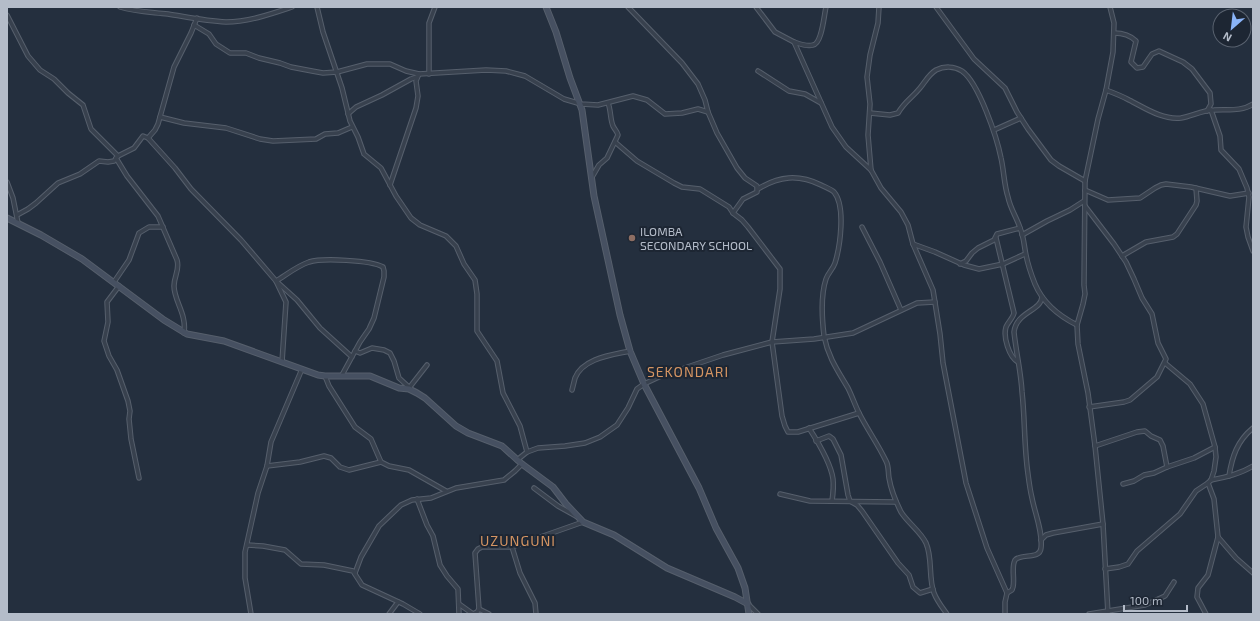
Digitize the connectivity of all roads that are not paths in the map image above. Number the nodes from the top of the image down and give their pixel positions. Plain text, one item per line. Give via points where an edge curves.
1 (120, 7) edge
2 (292, 7) edge
3 (317, 7) edge
4 (435, 7) edge
5 (546, 7) edge
6 (628, 7) edge
7 (756, 7) edge
8 (826, 7) edge
9 (879, 7) edge
10 (936, 7) edge
11 (1110, 7) edge
12 (7, 15) edge
13 (196, 18) junction
14 (194, 25) junction
15 (1114, 33) junction
16 (794, 42) junction
17 (758, 70) dead end
18 (337, 72) junction
19 (429, 74) junction
20 (418, 75) junction
21 (1106, 90) junction
22 (608, 103) junction
23 (821, 103) junction
24 (581, 104) junction
25 (1253, 104) edge
26 (1209, 110) junction
27 (708, 112) junction
28 (870, 113) junction
29 (348, 114) junction
30 (160, 117) junction
31 (1021, 118) junction
32 (352, 127) junction
33 (994, 130) junction
34 (148, 138) junction
35 (615, 142) junction
36 (117, 157) junction
37 (871, 170) junction
38 (591, 178) junction
39 (1085, 181) junction
40 (7, 182) edge
41 (390, 185) junction
42 (1196, 188) junction
43 (758, 189) junction
44 (1085, 190) junction
45 (1249, 193) junction
46 (1085, 203) junction
47 (733, 213) junction
48 (16, 215) junction
49 (7, 218) edge
50 (18, 223) junction
51 (163, 227) junction
52 (862, 227) dead end
53 (1020, 228) junction
54 (1022, 235) junction
55 (996, 238) junction
56 (913, 244) junction
57 (1253, 251) edge
58 (1025, 254) junction
59 (1122, 256) junction
60 (960, 264) junction
61 (1003, 264) junction
62 (276, 281) junction
63 (114, 282) junction
64 (119, 286) junction
65 (1042, 297) junction
66 (935, 302) junction
67 (901, 310) junction
68 (1078, 325) junction
69 (184, 333) junction
70 (825, 338) junction
71 (772, 342) junction
72 (355, 351) junction
73 (630, 351) junction
74 (352, 357) junction
75 (282, 362) junction
76 (1018, 362) junction
77 (1165, 363) junction
78 (427, 365) dead end
79 (302, 369) junction
80 (325, 376) junction
81 (342, 376) junction
82 (644, 384) junction
83 (410, 389) junction
84 (572, 390) dead end
85 (1089, 407) junction
86 (859, 413) junction
87 (809, 428) junction
88 (1253, 428) edge
89 (816, 441) junction
90 (1095, 446) junction
91 (1215, 447) junction
92 (527, 452) junction
93 (518, 460) junction
94 (381, 462) junction
95 (522, 464) junction
96 (267, 466) junction
97 (1253, 466) edge
98 (1167, 467) junction
99 (1229, 476) junction
100 (139, 478) dead end
101 (1210, 482) junction
102 (1123, 484) dead end
103 (534, 488) dead end
104 (446, 491) junction
105 (780, 494) dead end
106 (417, 500) junction
107 (832, 501) junction
108 (850, 501) junction
109 (896, 502) junction
110 (578, 517) junction
111 (583, 522) junction
112 (1103, 524) junction
113 (1218, 537) junction
114 (1041, 540) junction
115 (246, 545) junction
116 (512, 547) junction
117 (1105, 569) junction
118 (355, 573) junction
119 (1253, 573) edge
120 (1174, 582) dead end
121 (933, 589) junction
122 (1007, 593) junction
123 (398, 602) junction
124 (458, 604) junction
125 (748, 604) junction
126 (479, 609) junction
127 (1108, 612) edge
128 (252, 614) edge
129 (389, 614) edge
130 (420, 614) edge
131 (459, 614) edge
132 (489, 614) edge
133 (536, 614) edge
134 (749, 614) edge
135 (758, 614) edge
136 (947, 614) edge
137 (1005, 614) edge
138 (1089, 614) edge
139 (1206, 614) edge

1 - 13 street via 138,12
2 - 13 street via 239,21
3 - 18 street
4 - 19 street via 429,23
5 - 24 street
6 - 27 street via 691,74 703,94
7 - 16 street via 775,32
8 - 16 street via 818,43 808,46
9 - 28 street via 867,77
10 - 31 street via 974,59 1005,88
11 - 15 street
12 - 36 street via 28,56 40,70 83,105 91,129
13 - 14 street
14 - 18 street via 209,34 216,44 230,53 246,53 291,68 323,73
14 - 30 street via 174,67
15 - 21 street
15 - 26 street via 1126,35 1136,41 1132,62 1137,68 1143,67 1152,54 1159,51 1188,65 1210,93
16 - 23 street
17 - 23 street via 789,91 805,94
18 - 20 street via 361,65 390,64
18 - 29 street
19 - 20 street
19 - 24 street via 506,71 525,76 564,99
20 - 29 street via 382,96 356,107
20 - 41 street via 416,108
21 - 26 street via 1165,116 1182,118
21 - 39 street
22 - 24 street
22 - 27 street via 632,96 653,103 665,114 698,109
22 - 35 street via 613,125 618,133
23 - 37 street via 840,139
24 - 38 street
25 - 26 street via 1242,109
26 - 45 street via 1221,138 1221,150 1241,172
27 - 43 street via 716,133 736,168
28 - 33 street via 898,113 930,74 950,67 963,72 970,80
28 - 37 street via 868,135
29 - 32 street
30 - 32 street via 226,128 274,141 316,139
30 - 34 street via 155,130
31 - 33 street
31 - 39 street via 1050,160
32 - 41 street via 364,154 380,168
33 - 53 street via 1008,197
34 - 36 street via 143,136 134,148
34 - 62 street via 191,190 241,240
35 - 38 street via 607,158
35 - 47 street via 656,173 678,186 707,192 729,207
36 - 48 street via 111,162 99,161 80,174 58,183 32,206
36 - 51 street via 127,176 158,216
37 - 56 street via 881,188 906,219
38 - 73 street
39 - 44 street
40 - 48 street
41 - 92 street via 416,222 450,239 475,280 477,331 497,361 502,393 520,426
42 - 44 street via 1161,185 1140,198 1112,200
42 - 45 street via 1230,196
42 - 59 street via 1196,205 1177,234 1146,242
43 - 47 street via 755,194 743,199
43 - 70 street via 781,179 801,178 828,188 834,192 838,200 841,214 838,248 835,263 826,279 824,293
44 - 46 street
45 - 57 street via 1246,227
46 - 54 street
46 - 59 street via 1085,207
46 - 68 street via 1085,294
47 - 71 street via 748,227 780,269 780,289
48 - 50 street
49 - 50 street
50 - 63 street via 82,259
51 - 63 street via 149,227 139,233 129,260
51 - 69 street via 178,265 174,285 184,319
52 - 67 street
53 - 54 street
53 - 55 street via 997,234
54 - 58 street
55 - 60 street
55 - 61 street
56 - 60 street
56 - 66 street
58 - 61 street
58 - 65 street
59 - 77 street via 1154,319 1157,340 1165,356
60 - 61 street via 979,269
61 - 76 street via 1014,313 1006,327 1008,344 1011,356
62 - 72 street via 315,261 361,262 383,267 384,277 374,318
62 - 74 street via 297,300 320,328
62 - 75 street via 286,306
63 - 64 street
64 - 69 street
64 - 100 street via 107,302 108,322 104,341 127,397 131,439
65 - 68 street via 1066,320
65 - 76 street via 1040,305 1015,326
66 - 67 street via 917,303
66 - 122 street via 943,362 966,483 987,548
67 - 70 street via 853,333
68 - 85 street via 1078,344
69 - 75 street via 224,341
70 - 71 street
70 - 86 street via 834,366
71 - 82 street via 669,373
71 - 87 street via 785,426 791,433
72 - 74 street
72 - 83 street via 360,353 372,348 390,353 399,378
73 - 82 street
73 - 84 street via 592,360 579,372
74 - 81 street
75 - 79 street
76 - 114 street via 1028,471
77 - 85 street via 1155,379 1130,400
77 - 91 street via 1190,384 1198,395
78 - 83 street
79 - 80 street
79 - 96 street via 271,442
80 - 81 street
80 - 94 street via 355,427 371,438
81 - 83 street via 370,376 399,388
82 - 92 street via 637,389 617,425 604,435 585,443 538,448
82 - 125 street via 738,568
83 - 93 street via 425,398 456,426 498,444
85 - 90 street
86 - 87 street
86 - 109 street via 886,461
87 - 89 street
88 - 99 street via 1238,444
89 - 107 street via 834,481
89 - 108 street via 829,436 833,439 842,460
90 - 98 street via 1145,431 1162,443
90 - 112 street
91 - 98 street via 1194,458
91 - 101 street via 1216,465
92 - 93 street
93 - 95 street
94 - 96 street via 349,470 324,456
94 - 104 street via 409,470
95 - 104 street via 504,480
95 - 110 street via 553,487
96 - 115 street
97 - 99 street
98 - 102 street
99 - 101 street
101 - 113 street
101 - 117 street via 1196,491 1180,514 1137,551 1128,564
103 - 110 street
104 - 106 street via 431,498
105 - 107 street
106 - 118 street via 401,505 379,526
106 - 124 street via 433,536 440,564 458,589
107 - 108 street
108 - 109 street
108 - 121 street via 862,511 909,575 915,590 920,593
109 - 121 street via 906,520 926,543
110 - 111 street
111 - 116 street
111 - 125 street via 614,535 667,568
112 - 114 street via 1046,534
112 - 117 street
113 - 119 street
113 - 139 street via 1208,575 1198,588 1197,597
114 - 122 street via 1041,551 1038,554 1016,560 1013,587
115 - 118 street via 285,550 301,564 328,565
115 - 128 street via 244,578
116 - 126 street via 482,547 476,550
116 - 133 street via 520,573 536,603
117 - 127 street
118 - 123 street via 362,584
120 - 127 street via 1168,593 1157,600
121 - 136 street
122 - 137 street
123 - 129 street
123 - 130 street
124 - 126 street via 473,614
124 - 131 street
125 - 134 street
125 - 135 street
126 - 132 street
127 - 138 street

